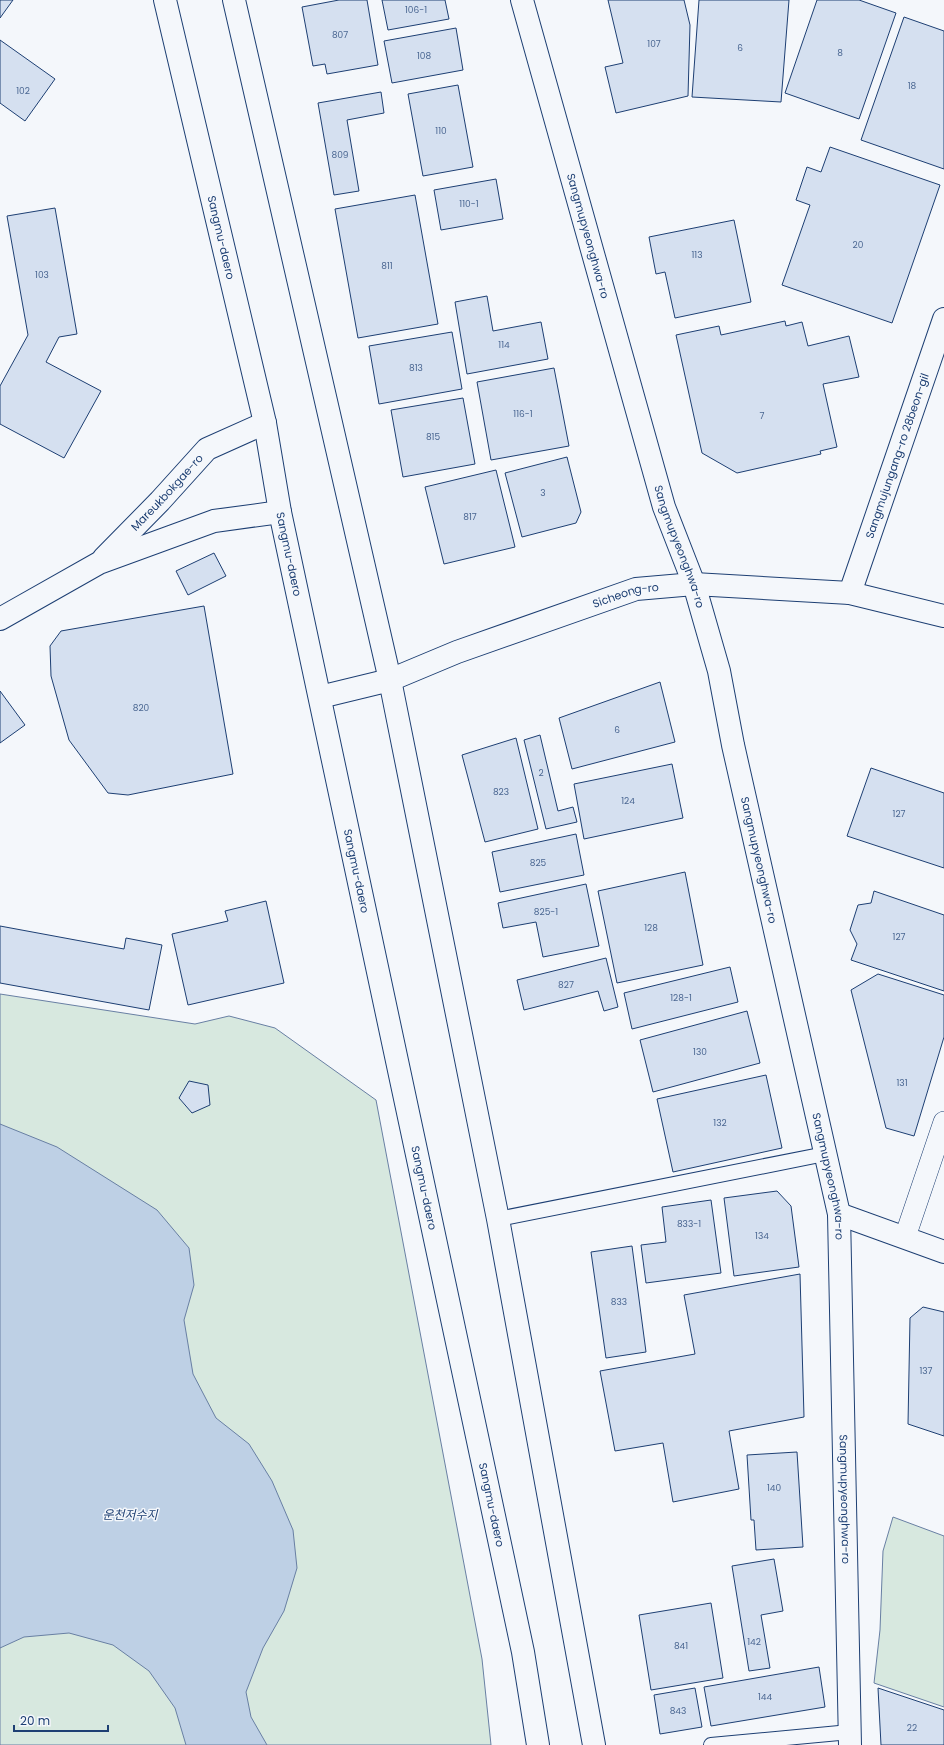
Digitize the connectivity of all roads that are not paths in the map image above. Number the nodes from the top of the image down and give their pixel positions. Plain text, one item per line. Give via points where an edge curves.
1 (165, 0) edge
2 (234, 0) edge
3 (522, 0) edge
4 (944, 320) edge
5 (265, 423) junction
6 (280, 512) junction
7 (99, 563) junction
8 (694, 584) junction
9 (850, 593) junction
10 (944, 616) edge
11 (0, 619) edge
12 (390, 680) junction
13 (320, 697) junction
14 (944, 1122) edge
15 (825, 1154) junction
16 (839, 1214) junction
17 (498, 1219) junction
18 (905, 1237) junction
19 (944, 1252) edge
20 (850, 1739) edge
21 (538, 1745) edge
22 (594, 1745) edge
23 (711, 1745) edge

1 - 5 main road, Sangmu-daero
2 - 12 main road
3 - 8 main road, Sangmupyeonghwa-ro via 664,507
4 - 9 main road, Sangmujungang-ro 28beon-gil
5 - 6 main road, Sangmu-daero
5 - 7 main road, Mareukbokgae-ro via 207,449
6 - 7 main road, Mareukbokgae-ro via 214,521
6 - 13 main road, Sangmu-daero
7 - 11 main road, Mareukbokgae-ro
8 - 9 main road, Sicheong-ro
8 - 12 main road, Sicheong-ro via 636,589 457,652
8 - 15 main road, Sangmupyeonghwa-ro via 719,671 733,745
9 - 10 main road, Sicheong-ro
12 - 13 main road, Sicheong-ro
12 - 17 main road
13 - 21 main road, Sangmu-daero via 523,1652
14 - 18 street
15 - 16 main road, Sangmupyeonghwa-ro
15 - 17 lane
16 - 18 main road
16 - 20 main road, Sangmupyeonghwa-ro
17 - 22 main road
18 - 19 main road
20 - 23 lane

